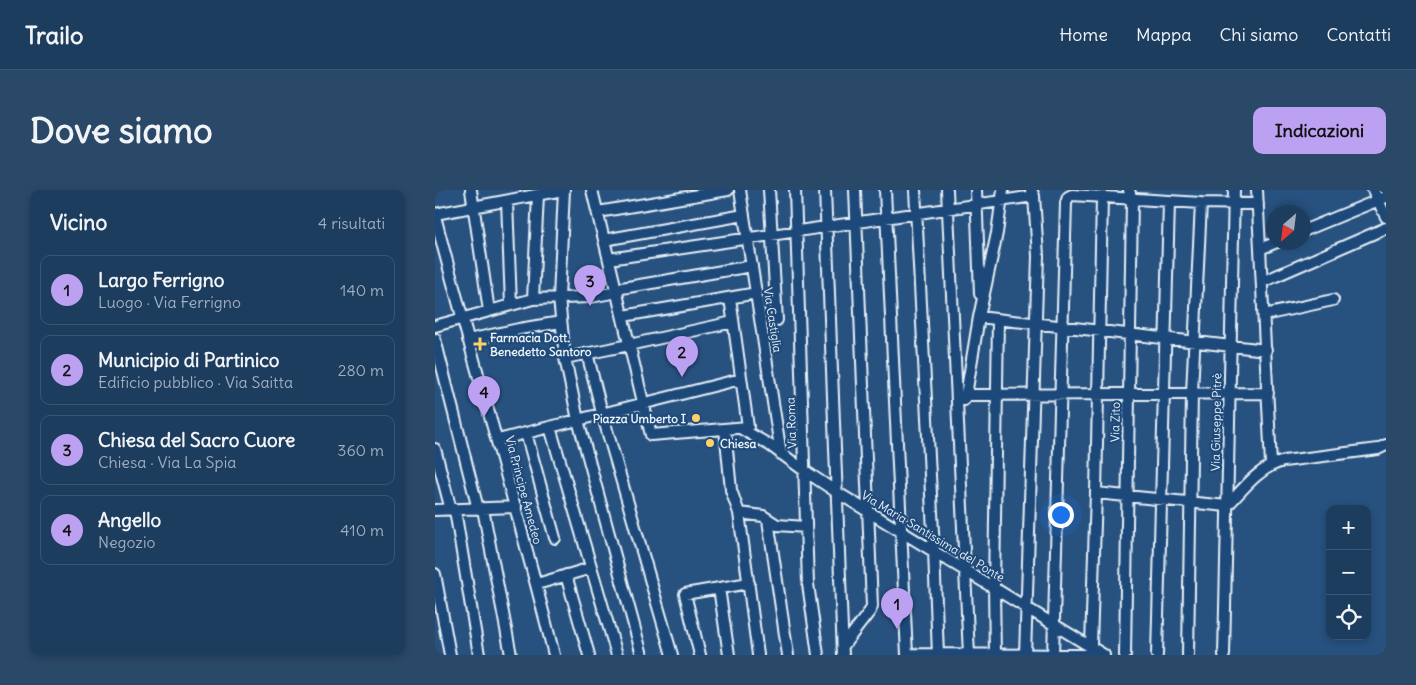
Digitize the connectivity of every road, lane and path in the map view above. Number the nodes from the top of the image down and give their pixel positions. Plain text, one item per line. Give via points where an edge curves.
1 (471, 190) edge
2 (564, 190) edge
3 (592, 190) edge
4 (728, 190) edge
5 (740, 190) edge
6 (769, 190) edge
7 (795, 190) edge
8 (825, 190) edge
9 (855, 190) edge
10 (885, 190) edge
11 (915, 190) edge
12 (947, 190) edge
13 (976, 190) edge
14 (1234, 190) edge
15 (1257, 190) edge
16 (1373, 190) edge
17 (1032, 193) edge
18 (538, 195) junction
19 (1002, 195) edge
20 (1130, 195) edge
21 (1101, 198) junction
22 (1382, 199) edge
23 (507, 201) junction
24 (1169, 202) junction
25 (1201, 204) junction
26 (1234, 204) junction
27 (1257, 204) junction
28 (977, 205) junction
29 (474, 207) junction
30 (948, 209) junction
31 (598, 212) junction
32 (916, 214) junction
33 (744, 215) junction
34 (1386, 217) edge
35 (886, 218) junction
36 (436, 220) edge
37 (856, 223) junction
38 (826, 227) junction
39 (1386, 228) edge
40 (1311, 229) edge
41 (796, 232) junction
42 (772, 235) junction
43 (747, 238) junction
44 (605, 240) junction
45 (1266, 247) edge
46 (1260, 250) junction
47 (609, 260) junction
48 (752, 266) junction
49 (1262, 282) junction
50 (617, 291) junction
51 (757, 293) junction
52 (559, 298) junction
53 (730, 298) junction
54 (533, 299) junction
55 (1333, 300) dead end
56 (511, 305) junction
57 (489, 310) junction
58 (980, 312) junction
59 (1264, 315) junction
60 (623, 316) junction
61 (462, 319) junction
62 (777, 320) dead end
63 (997, 320) junction
64 (561, 322) junction
65 (733, 322) junction
66 (1036, 324) junction
67 (435, 326) edge
68 (1063, 327) junction
69 (1098, 331) junction
70 (1130, 335) junction
71 (435, 339) edge
72 (1165, 339) junction
73 (468, 340) junction
74 (1195, 342) junction
75 (629, 345) junction
76 (1230, 346) junction
77 (1266, 350) junction
78 (587, 353) junction
79 (565, 358) junction
80 (741, 377) junction
81 (1268, 392) junction
82 (1192, 393) junction
83 (1229, 393) junction
84 (1061, 394) junction
85 (1098, 394) junction
86 (1128, 394) junction
87 (1163, 394) junction
88 (997, 395) junction
89 (1033, 395) junction
90 (966, 396) junction
91 (641, 401) junction
92 (958, 410) junction
93 (602, 414) junction
94 (578, 420) junction
95 (550, 427) junction
96 (746, 430) junction
97 (725, 432) junction
98 (526, 433) junction
99 (498, 440) junction
100 (1386, 445) edge
101 (435, 448) edge
102 (781, 454) junction
103 (1271, 464) junction
104 (805, 471) junction
105 (838, 493) junction
106 (1096, 493) junction
107 (1126, 496) junction
108 (1161, 500) junction
109 (1191, 502) junction
110 (1227, 506) junction
111 (516, 507) junction
112 (481, 509) junction
113 (435, 510) edge
114 (453, 510) junction
115 (869, 511) junction
116 (739, 513) junction
117 (768, 520) junction
118 (806, 527) junction
119 (902, 530) junction
120 (555, 538) dead end
121 (935, 551) junction
122 (591, 568) junction
123 (965, 569) junction
124 (435, 574) edge
125 (567, 575) junction
126 (749, 583) junction
127 (537, 584) junction
128 (994, 587) junction
129 (719, 588) junction
130 (1026, 606) junction
131 (1053, 623) junction
132 (843, 650) edge
133 (1089, 652) edge
134 (907, 654) edge
135 (938, 654) edge
136 (969, 654) edge
137 (995, 654) edge
138 (1025, 654) edge
139 (450, 655) edge
140 (479, 655) edge
141 (511, 655) edge
142 (554, 655) edge
143 (589, 655) edge
144 (617, 655) edge
145 (642, 655) edge
146 (672, 655) edge
147 (700, 655) edge
148 (729, 655) edge
149 (758, 655) edge
150 (788, 655) edge
151 (818, 655) edge
152 (1053, 655) edge
153 (1104, 655) edge
154 (1125, 655) edge
155 (1157, 655) edge
156 (1188, 655) edge
157 (1224, 655) edge

1 - 29 street
2 - 18 street
2 - 52 street
3 - 31 street
4 - 31 street
5 - 33 street, Via Castiglia
6 - 42 street
7 - 41 street, Via Roma
8 - 38 street
9 - 37 street
10 - 35 street
11 - 32 street
12 - 30 street
13 - 28 street
14 - 26 street, Via Giuseppe Pitrè
15 - 27 street
16 - 22 street
17 - 19 street
17 - 66 street via 1039,256
18 - 23 street
18 - 54 street
19 - 28 street
19 - 58 street
20 - 21 street
20 - 24 street
20 - 70 street, Via Zito
21 - 68 street via 1072,195 1066,203
21 - 69 street
22 - 34 street
22 - 40 street
23 - 29 street
23 - 56 street
24 - 25 street
24 - 72 street
25 - 26 street
25 - 74 street
26 - 27 street
26 - 76 street, Via Giuseppe Pitrè
27 - 46 street
28 - 30 street
28 - 58 street
29 - 36 street
29 - 57 street
30 - 32 street
30 - 92 street
31 - 44 street
32 - 35 street
32 - 121 street
33 - 43 street, Via Castiglia
33 - 44 street
35 - 37 street
35 - 119 street
36 - 61 street, Via Principe Amedeo
37 - 38 street
37 - 115 street
38 - 41 street
38 - 105 street
39 - 49 street
41 - 42 street
41 - 104 street, Via Roma
42 - 43 street
42 - 62 street
43 - 47 street
43 - 48 street, Via Castiglia
44 - 47 street
45 - 46 street
46 - 49 street
47 - 50 street
48 - 50 street
48 - 51 street, Via Castiglia
49 - 59 street
50 - 52 street via 591,297
50 - 60 street
51 - 53 street
51 - 102 street, Via Castiglia
52 - 54 street
52 - 64 street
53 - 60 street
53 - 65 street
54 - 56 street
55 - 59 street
56 - 57 street
57 - 61 street
58 - 63 street
58 - 90 street
59 - 77 street
60 - 75 street
61 - 67 street
61 - 73 street, Via Principe Amedeo
63 - 66 street
63 - 88 street
64 - 73 street
64 - 79 street
65 - 75 street
65 - 80 street
66 - 68 street
66 - 89 street
68 - 69 street
68 - 84 street
69 - 70 street
69 - 85 street
70 - 72 street
70 - 86 street, Via Zito
71 - 112 street
72 - 74 street
72 - 87 street
73 - 99 street, Via Principe Amedeo
74 - 76 street
74 - 82 street
75 - 78 street
75 - 91 street
76 - 77 street
76 - 83 street, Via Giuseppe Pitrè
77 - 81 street
78 - 79 street
78 - 93 street
79 - 94 street
80 - 91 street
80 - 96 street
81 - 83 street
81 - 103 street
82 - 83 street
82 - 87 street
82 - 109 street
83 - 110 street, Via Giuseppe Pitrè
84 - 85 street
84 - 89 street
84 - 131 street
85 - 86 street
85 - 106 street
86 - 87 street
86 - 107 street, Via Zito
87 - 108 street
88 - 89 street
88 - 90 street
88 - 128 street
89 - 130 street
90 - 92 street
91 - 93 street
91 - 97 street via 651,435
92 - 123 street
93 - 94 street
93 - 146 street
94 - 95 street
94 - 145 street
95 - 98 street
95 - 122 street
96 - 97 street
96 - 102 street, Via Maria Santissima del Ponte
97 - 116 street via 731,490
98 - 99 street
98 - 120 street
99 - 111 street, Via Principe Amedeo
100 - 103 street via 1378,449
101 - 114 street
102 - 104 street, Via Maria Santissima del Ponte
103 - 110 street
104 - 105 street, Via Maria Santissima del Ponte
104 - 118 street, Via Roma
105 - 115 street, Via Maria Santissima del Ponte
105 - 132 street
106 - 107 street
106 - 133 street
107 - 108 street
107 - 154 street, Via Zito
108 - 109 street
108 - 155 street
109 - 110 street
109 - 156 street
110 - 157 street, Via Giuseppe Pitrè
111 - 112 street
111 - 127 street, Via Principe Amedeo
112 - 114 street
112 - 141 street
113 - 114 street
114 - 140 street
115 - 119 street, Via Maria Santissima del Ponte
115 - 132 street via 872,606
116 - 117 street via 763,516
116 - 126 street
117 - 118 street
117 - 150 street
118 - 151 street, Via Roma via 808,584
119 - 121 street, Via Maria Santissima del Ponte
119 - 134 street
121 - 123 street, Via Maria Santissima del Ponte
121 - 135 street
122 - 125 street
122 - 144 street
123 - 128 street, Via Maria Santissima del Ponte
123 - 136 street
124 - 139 street
125 - 127 street
125 - 143 street
126 - 129 street
126 - 149 street
127 - 142 street, Via Principe Amedeo
128 - 130 street, Via Maria Santissima del Ponte
128 - 137 street
129 - 147 street via 685,594
129 - 148 street
130 - 131 street, Via Maria Santissima del Ponte
130 - 138 street
131 - 133 street, Via Maria Santissima del Ponte
131 - 152 street
133 - 152 street
133 - 153 street, Via Maria Santissima del Ponte
134 - 135 street
135 - 136 street
136 - 137 street
137 - 138 street
138 - 152 street

